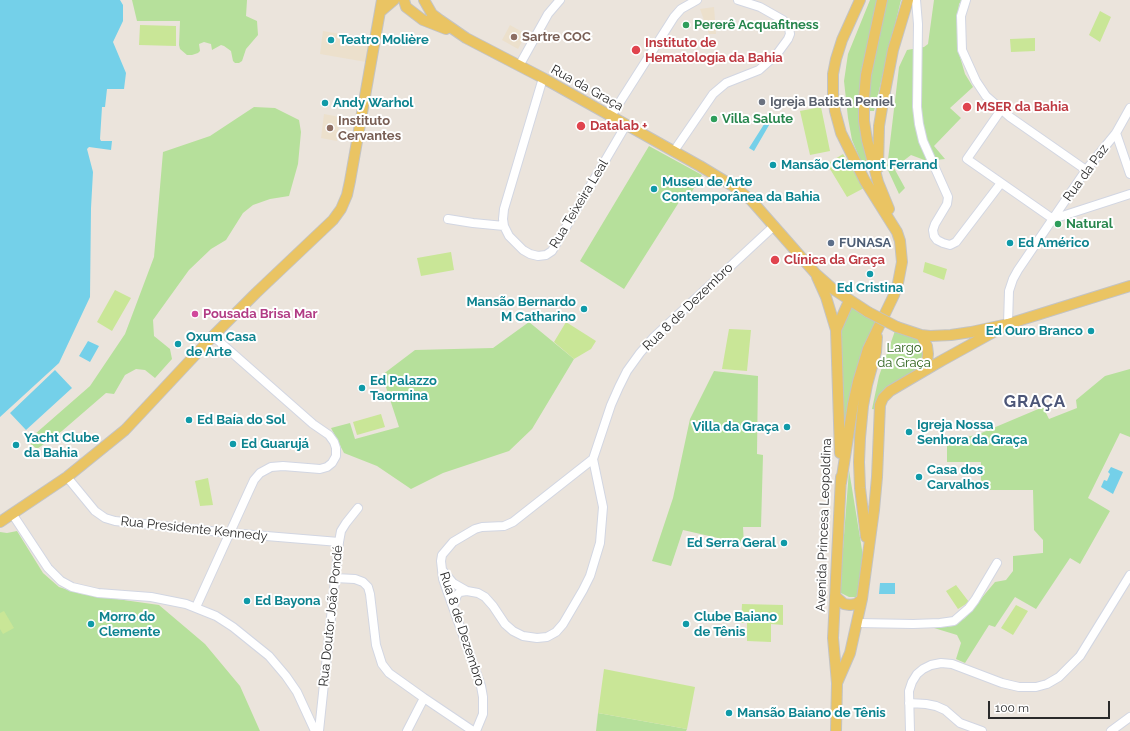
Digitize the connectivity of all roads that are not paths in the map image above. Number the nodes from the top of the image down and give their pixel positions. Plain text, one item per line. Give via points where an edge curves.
1 (382, 0) edge
2 (394, 0) edge
3 (404, 0) edge
4 (424, 0) edge
5 (560, 0) edge
6 (697, 0) edge
7 (738, 0) edge
8 (860, 0) edge
9 (882, 0) edge
10 (908, 0) edge
11 (916, 0) edge
12 (966, 0) edge
13 (380, 12) junction
14 (466, 38) junction
15 (519, 66) junction
16 (543, 78) junction
17 (1130, 108) edge
18 (1001, 110) junction
19 (611, 116) junction
20 (1126, 124) edge
21 (626, 125) junction
22 (1116, 133) junction
23 (674, 151) junction
24 (1086, 170) junction
25 (1130, 174) edge
26 (878, 182) junction
27 (1001, 183) junction
28 (1130, 194) edge
29 (448, 219) dead end
30 (1053, 219) junction
31 (504, 226) junction
32 (774, 226) junction
33 (897, 232) junction
34 (816, 274) junction
35 (1130, 286) edge
36 (850, 301) junction
37 (1008, 324) junction
38 (836, 330) junction
39 (877, 334) junction
40 (921, 335) junction
41 (213, 336) junction
42 (922, 372) junction
43 (593, 459) junction
44 (67, 477) junction
45 (841, 483) junction
46 (358, 508) dead end
47 (13, 514) junction
48 (0, 522) edge
49 (230, 533) junction
50 (339, 542) junction
51 (867, 559) junction
52 (997, 563) dead end
53 (441, 569) junction
54 (1130, 575) edge
55 (335, 578) junction
56 (468, 591) junction
57 (835, 596) junction
58 (862, 599) junction
59 (196, 607) junction
60 (453, 608) junction
61 (857, 623) junction
62 (833, 638) junction
63 (854, 639) junction
64 (837, 683) junction
65 (424, 698) junction
66 (909, 703) junction
67 (1130, 717) edge
68 (961, 727) edge
69 (315, 731) edge
70 (319, 731) edge
71 (407, 731) edge
72 (473, 731) edge
73 (476, 731) edge
74 (836, 731) edge
75 (910, 731) edge
76 (982, 731) edge
77 (1111, 731) edge

1 - 13 main road
2 - 13 main road
3 - 14 main road, Rua da Graça via 406,7 423,20
4 - 14 main road, Rua da Graça via 432,14
5 - 15 street via 548,14
6 - 19 street via 681,9 674,17
7 - 23 street via 760,7 783,20 789,28 788,39 777,54 759,70 726,84 713,94
8 - 33 main road via 836,59 833,74 835,111 841,133 865,181
9 - 26 main road via 866,76 864,99 867,140
10 - 26 main road via 893,50 879,126
11 - 27 street via 919,124 923,141 948,198 933,230 937,240 950,244 956,242
12 - 18 street via 961,16 962,50 976,81 986,96
13 - 41 main road via 350,181 341,209 328,225
14 - 15 main road, Rua da Graça
15 - 16 main road, Rua da Graça
16 - 19 main road, Rua da Graça
16 - 31 street via 504,209
17 - 20 street, Rua da Paz
18 - 24 street
18 - 27 street via 967,159
19 - 21 main road, Rua da Graça
20 - 22 street, Rua da Paz
21 - 23 main road, Rua da Graça
21 - 31 street, Rua Teixeira Leal via 552,251 546,255 530,254 509,236
22 - 24 street, Rua da Paz
22 - 25 street
23 - 32 main road, Rua da Graça via 733,186 751,200
24 - 30 street, Rua da Paz
26 - 33 main road
27 - 30 street
28 - 30 street
29 - 31 street
30 - 37 street, Rua da Paz via 1013,279 1009,291
32 - 34 main road, Rua da Graça
32 - 43 street, Rua 8 de Dezembro via 656,335 640,353 627,371 614,399
33 - 39 main road via 902,251 901,272
34 - 36 main road, Rua da Graça
34 - 38 main road, Avenida Princesa Leopoldina
35 - 37 main road
36 - 38 main road
36 - 40 main road, Rua da Graça, bridge via 898,327
37 - 40 main road via 951,335
37 - 42 main road
38 - 45 main road, Avenida Princesa Leopoldina
39 - 45 main road via 864,359 852,404
39 - 51 main road via 860,438 860,488
40 - 42 main road via 928,354
41 - 44 main road via 125,430
41 - 49 street via 313,424 329,435 336,448 336,456 327,467 271,467 260,473 254,480
42 - 51 main road, Avenida Princesa Leopoldina via 890,391 880,405 877,477
43 - 53 street, Rua 8 de Dezembro via 513,522 504,526 475,529 453,542 442,555
43 - 56 street via 603,507 603,527 590,576 564,624 547,638 523,636 505,624 485,597
44 - 47 main road
44 - 49 street, Rua Presidente Kennedy via 88,504 105,518 128,523
45 - 57 main road, Avenida Princesa Leopoldina
46 - 50 street, Rua Doutor João Pondé via 346,522
47 - 48 main road
47 - 59 street via 48,568 61,581 72,587 98,593 151,597
49 - 50 street, Rua Presidente Kennedy
49 - 59 street
50 - 55 street, Rua Doutor João Pondé
51 - 58 main road, Avenida Princesa Leopoldina
52 - 61 street via 976,600 954,621 913,624
53 - 56 street via 453,583
53 - 60 street, Rua 8 de Dezembro
54 - 66 street via 1080,656 1068,669 1047,684 1019,687 960,666 941,663 931,665 917,674 909,691
55 - 65 street via 355,579 368,587 376,645 382,664 389,673
55 - 70 street, Rua Doutor João Pondé
56 - 60 street via 457,595
57 - 58 main road via 841,602 850,605
57 - 62 main road, Avenida Princesa Leopoldina
58 - 61 main road, Avenida Princesa Leopoldina
59 - 69 street via 233,627 269,656 297,692
60 - 73 street, Rua 8 de Dezembro via 481,686 483,714
61 - 63 main road, Avenida Princesa Leopoldina
62 - 63 main road via 842,646 846,646
62 - 64 main road, Avenida Princesa Leopoldina
63 - 64 main road, Avenida Princesa Leopoldina
64 - 74 main road, Avenida Princesa Leopoldina
65 - 71 street
65 - 72 street
66 - 68 street via 926,704 945,710
66 - 75 street
67 - 77 street
68 - 76 street

